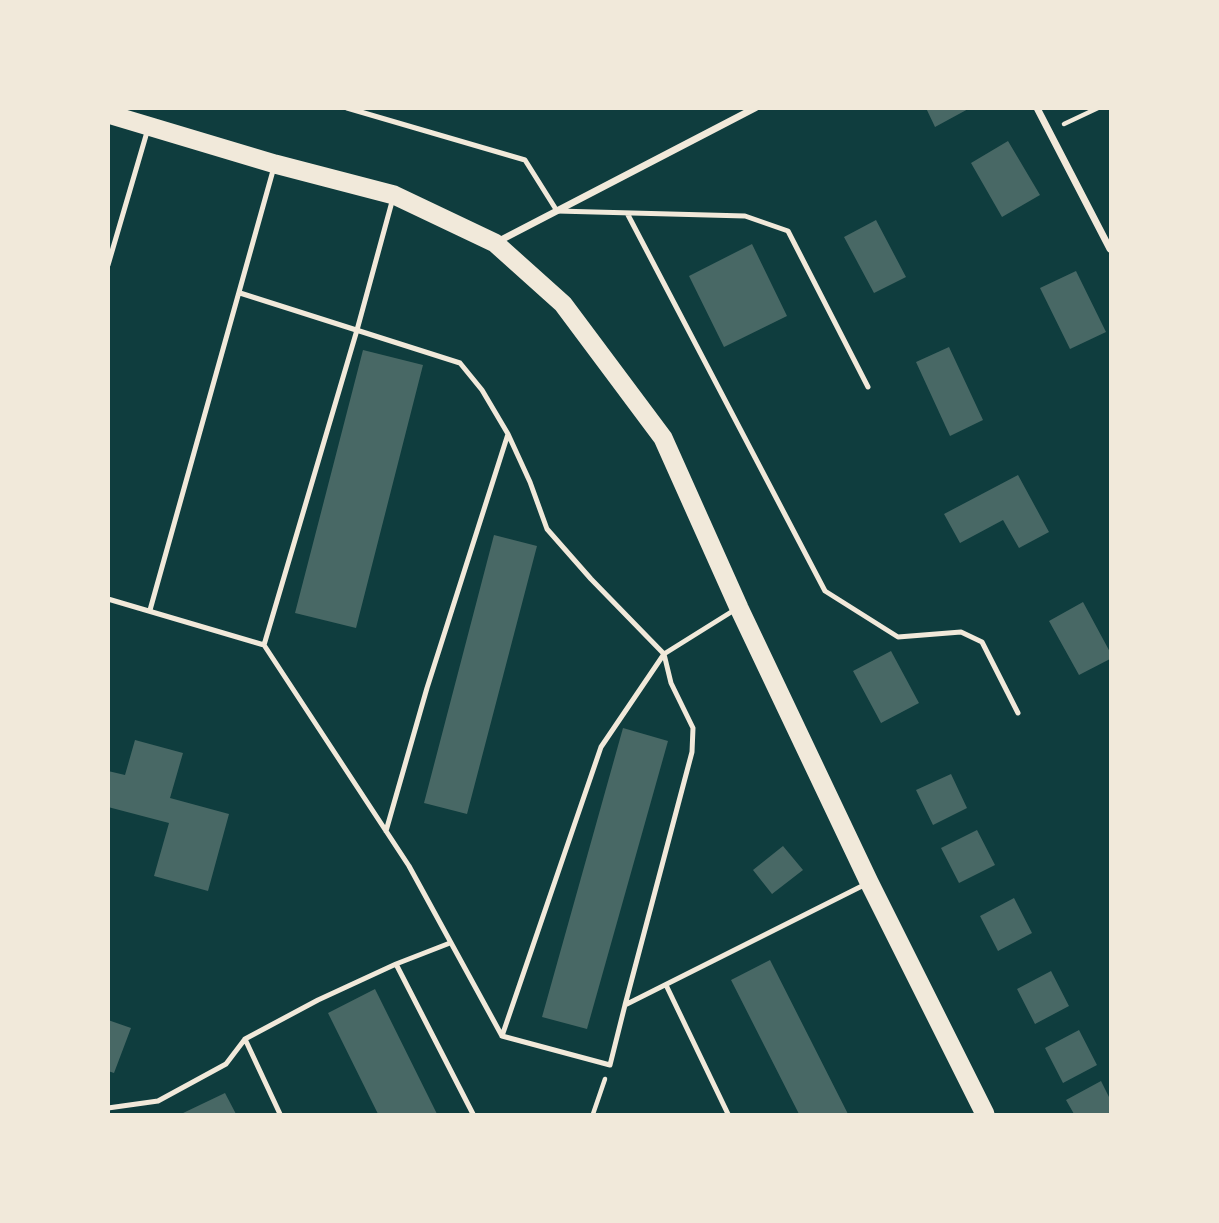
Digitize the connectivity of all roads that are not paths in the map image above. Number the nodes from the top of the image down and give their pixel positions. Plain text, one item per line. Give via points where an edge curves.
1 (346, 108) edge
2 (755, 108) edge
3 (1037, 108) edge
4 (108, 114) edge
5 (149, 125) junction
6 (275, 164) junction
7 (394, 195) junction
8 (557, 211) junction
9 (627, 213) junction
10 (495, 243) junction
11 (1111, 249) edge
12 (108, 265) edge
13 (240, 293) junction
14 (357, 330) junction
15 (868, 387) dead end
16 (508, 434) junction
17 (108, 599) edge
18 (739, 608) junction
19 (150, 610) junction
20 (264, 645) junction
21 (664, 654) junction
22 (1018, 713) dead end
23 (386, 831) junction
24 (869, 882) junction
25 (450, 943) junction
26 (396, 964) junction
27 (666, 985) junction
28 (625, 1005) junction
29 (502, 1036) junction
30 (245, 1039) junction
31 (108, 1108) edge
32 (280, 1115) edge
33 (472, 1115) edge
34 (729, 1115) edge
35 (985, 1115) edge

1 - 8 lane via 525,160
2 - 8 street
3 - 11 street
4 - 5 highway
5 - 6 highway
5 - 12 lane
6 - 7 highway
6 - 13 lane
7 - 10 highway
7 - 14 lane
8 - 9 lane
8 - 10 street
9 - 15 lane via 746,216 788,231
9 - 22 lane via 825,591 898,637 961,632 982,642
10 - 18 highway via 563,304 663,438
13 - 14 lane
13 - 19 lane
14 - 16 lane via 460,363
14 - 20 lane
16 - 21 lane via 547,529
16 - 23 lane
17 - 19 lane
18 - 21 lane
18 - 24 highway
19 - 20 lane
20 - 23 lane
21 - 28 lane via 671,683 694,728 692,752
21 - 29 lane via 601,747
23 - 25 lane
24 - 27 lane
24 - 35 highway
25 - 26 lane
25 - 29 lane
26 - 30 lane
26 - 33 lane
27 - 28 lane
27 - 34 lane
28 - 29 lane via 610,1065
30 - 31 lane via 226,1064 158,1101
30 - 32 lane

